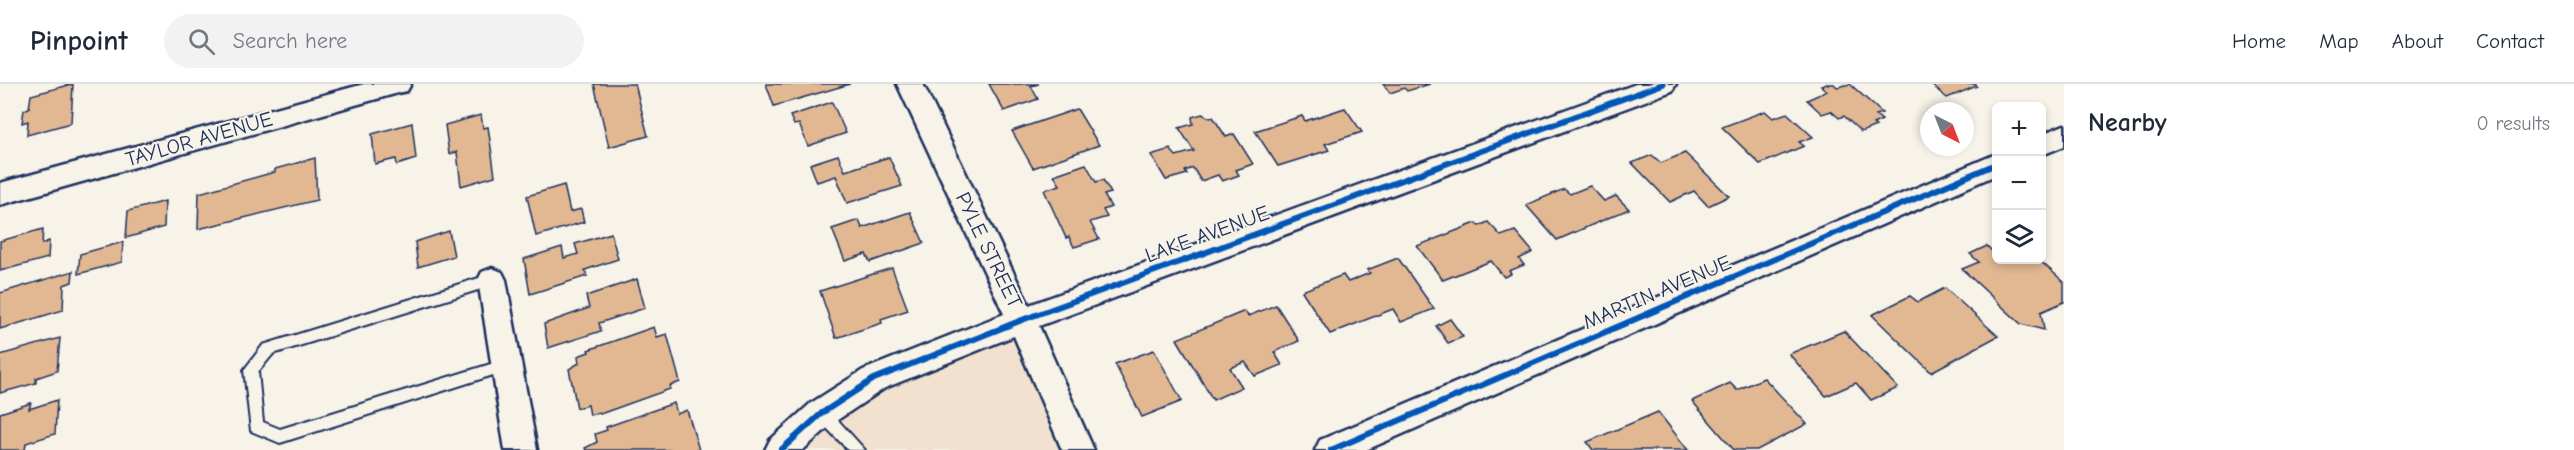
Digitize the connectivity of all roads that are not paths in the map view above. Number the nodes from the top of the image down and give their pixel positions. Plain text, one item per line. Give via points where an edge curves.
1 (398, 84) edge
2 (910, 84) edge
3 (1663, 84) edge
4 (2064, 135) edge
5 (2046, 143) edge
6 (1992, 166) edge
7 (0, 194) edge
8 (492, 280) joint
9 (1023, 320) junction
10 (507, 365) junction
11 (822, 413) junction
12 (521, 450) edge
13 (781, 450) edge
14 (858, 450) edge
15 (1078, 450) edge
16 (1331, 450) edge

1 - 7 street, TAYLOR AVENUE
2 - 9 street, PYLE STREET
3 - 9 street, LAKE AVENUE
4 - 5 street
6 - 16 street, MARTIN AVENUE
8 - 10 street
8 - 10 lane via 268,349 251,370 256,426 280,436
9 - 11 street, LAKE AVENUE via 874,379
9 - 15 street, PYLE STREET
10 - 12 street
11 - 13 street, LAKE AVENUE
11 - 14 lane

